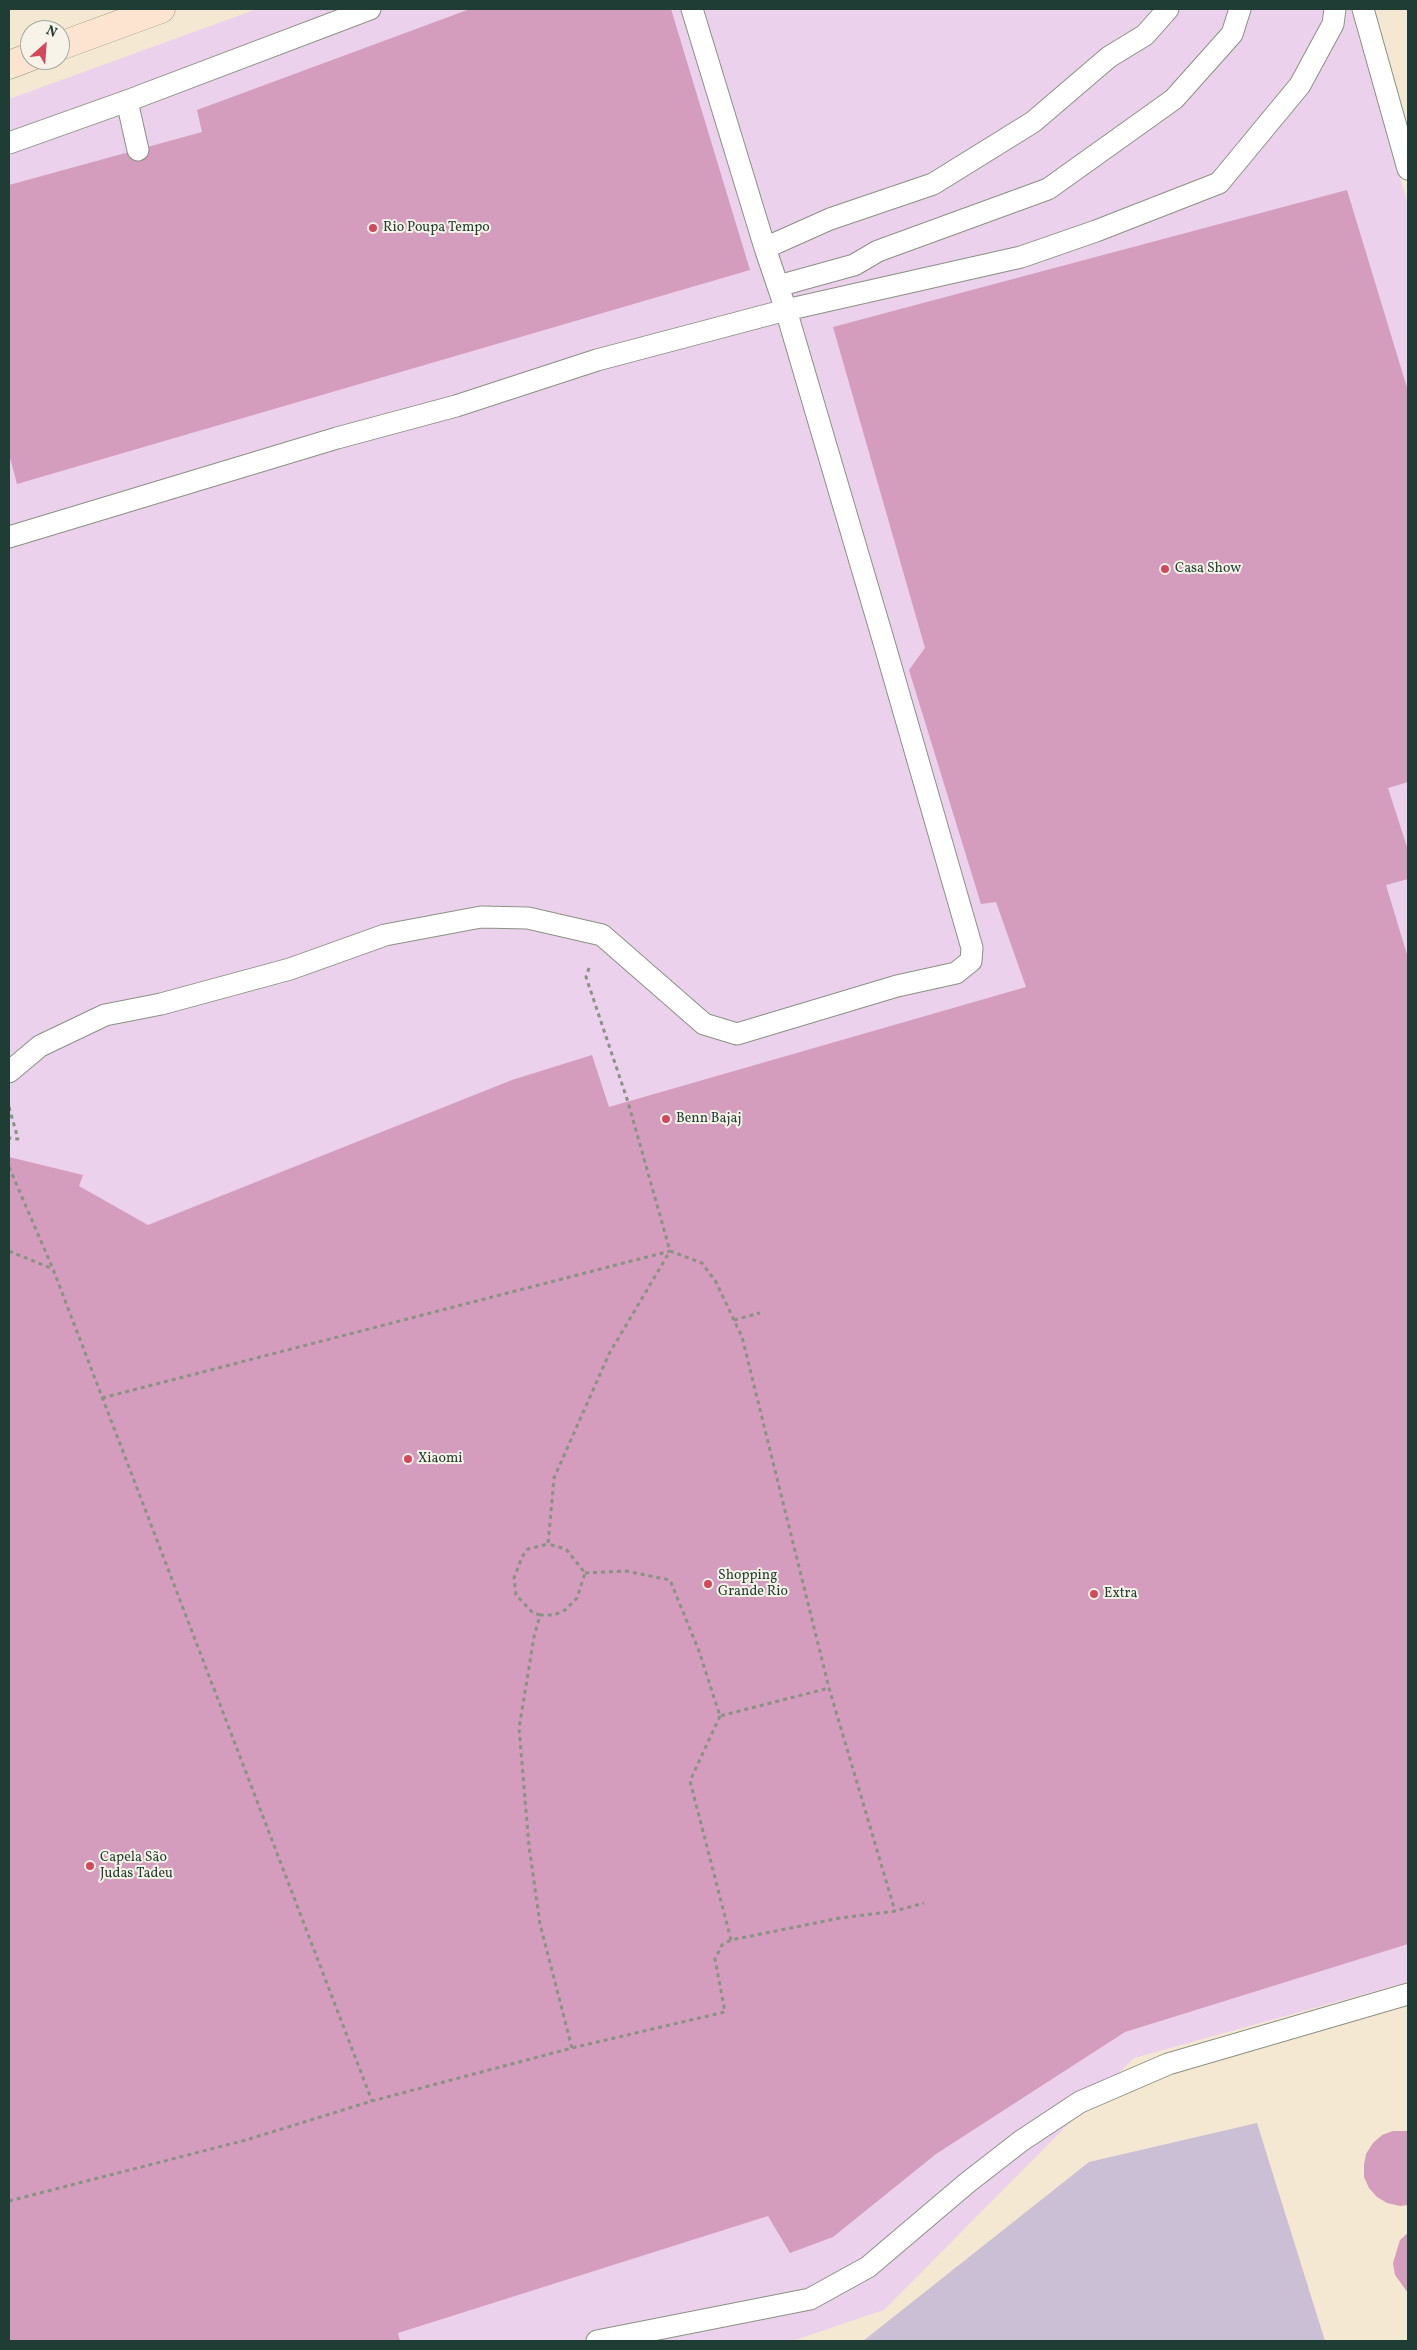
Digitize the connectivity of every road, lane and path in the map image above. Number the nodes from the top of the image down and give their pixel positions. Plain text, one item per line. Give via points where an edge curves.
1 (161, 9) edge
2 (370, 9) edge
3 (692, 9) edge
4 (1240, 9) edge
5 (1363, 9) edge
6 (1164, 11) edge
7 (1329, 14) edge
8 (70, 42) edge
9 (127, 102) junction
10 (9, 143) edge
11 (138, 150) dead end
12 (1408, 169) edge
13 (765, 248) junction
14 (778, 286) junction
15 (786, 310) junction
16 (9, 537) edge
17 (602, 935) junction
18 (9, 1072) edge
19 (9, 1107) edge
20 (9, 1138) edge
21 (9, 1167) edge
22 (9, 1251) edge
23 (670, 1251) junction
24 (53, 1269) junction
25 (760, 1313) dead end
26 (734, 1320) junction
27 (102, 1398) junction
28 (548, 1544) junction
29 (585, 1572) junction
30 (540, 1615) junction
31 (830, 1688) junction
32 (720, 1716) junction
33 (924, 1903) dead end
34 (895, 1911) junction
35 (731, 1940) junction
36 (1408, 1994) edge
37 (572, 2048) junction
38 (372, 2100) junction
39 (9, 2201) edge
40 (597, 2341) edge

1 - 8 main road
2 - 9 lane
3 - 13 lane
4 - 14 lane via 1232,34 1174,99 1048,189 878,251 854,264
5 - 12 lane
6 - 13 lane via 1145,35 1109,57 1033,122 933,184 830,220
7 - 15 lane via 1300,86 1219,183 1021,257
9 - 10 lane
9 - 11 lane
13 - 14 lane
14 - 15 lane
15 - 16 lane via 597,360 456,406 337,438
15 - 17 lane via 972,948 971,961 956,973 897,986 736,1034 704,1024
17 - 18 lane via 528,918 481,917 385,935 290,969 169,1002 105,1015 40,1046
17 - 23 path via 586,977 628,1102
19 - 20 path via 18,1139
21 - 24 path
22 - 24 path
23 - 26 path via 702,1263 716,1282
23 - 27 path
23 - 28 path via 609,1354 554,1478
24 - 27 path
25 - 26 path
26 - 31 path via 744,1346
27 - 38 path
28 - 29 path via 566,1549
28 - 30 path via 528,1549 514,1578 516,1595 532,1613
29 - 30 path via 576,1598 565,1610 554,1615
29 - 32 path via 626,1571 670,1580 699,1651
30 - 37 path via 519,1728 529,1846 540,1924
31 - 32 path
31 - 34 path
32 - 35 path via 690,1781
33 - 34 path
34 - 35 path via 840,1918
35 - 37 path via 722,1945 715,1958 725,2012
36 - 40 lane via 1168,2064 1080,2102 1021,2141 967,2183 868,2267 810,2299
37 - 38 path
38 - 39 path via 246,2140

